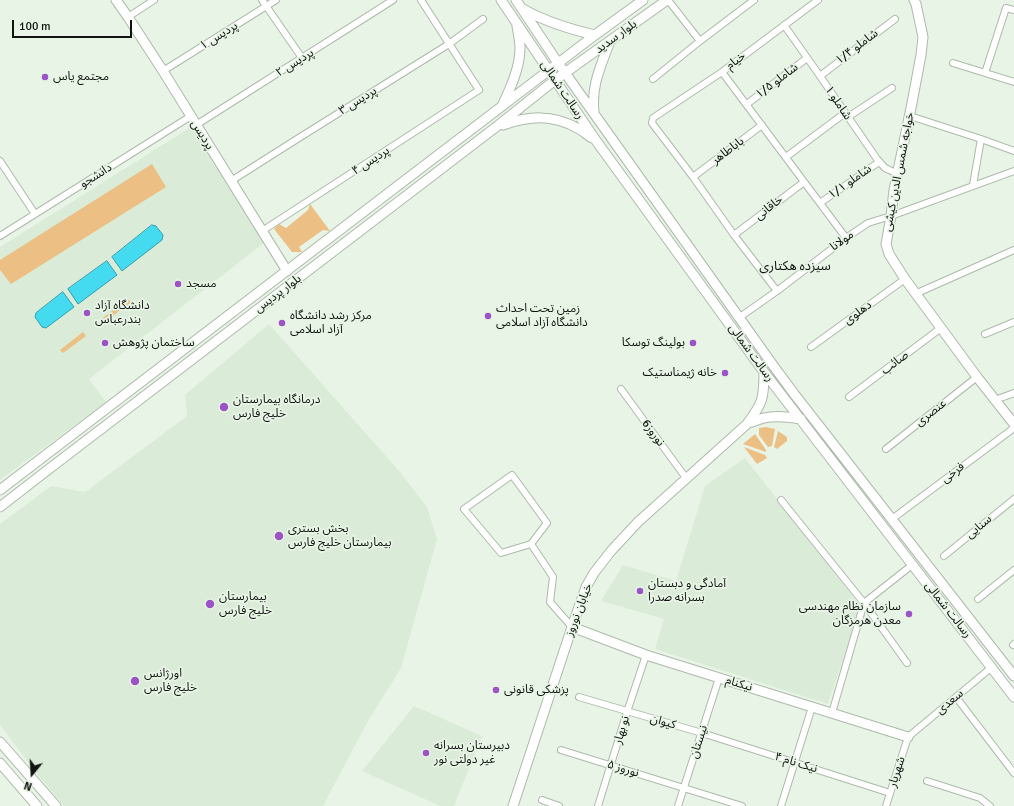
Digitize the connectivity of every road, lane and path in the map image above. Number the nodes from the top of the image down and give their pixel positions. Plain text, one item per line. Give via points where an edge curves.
1 (116, 0) edge
2 (154, 0) edge
3 (262, 0) edge
4 (276, 0) edge
5 (393, 0) edge
6 (421, 0) edge
7 (501, 0) edge
8 (643, 0) edge
9 (668, 0) edge
10 (754, 0) edge
11 (818, 0) edge
12 (914, 0) edge
13 (518, 4) edge
14 (266, 6) junction
15 (1014, 10) edge
16 (128, 17) junction
17 (483, 19) dead end
18 (895, 19) dead end
19 (517, 23) junction
20 (784, 25) junction
21 (539, 35) junction
22 (595, 35) junction
23 (529, 41) junction
24 (610, 41) junction
25 (700, 41) junction
26 (449, 44) junction
27 (582, 44) junction
28 (590, 55) junction
29 (302, 58) junction
30 (807, 58) junction
31 (558, 63) junction
32 (953, 63) dead end
33 (549, 70) junction
34 (163, 71) junction
35 (722, 72) junction
36 (565, 73) junction
37 (985, 73) junction
38 (820, 76) junction
39 (653, 79) dead end
40 (555, 80) junction
41 (1014, 82) edge
42 (892, 88) dead end
43 (581, 96) junction
44 (570, 103) junction
45 (747, 104) junction
46 (503, 105) junction
47 (594, 114) junction
48 (847, 115) junction
49 (191, 116) junction
50 (910, 116) junction
51 (196, 125) junction
52 (762, 125) junction
53 (474, 127) junction
54 (496, 127) junction
55 (482, 138) junction
56 (981, 139) junction
57 (597, 142) junction
58 (1014, 152) edge
59 (786, 158) junction
60 (0, 161) edge
61 (879, 162) junction
62 (1014, 171) edge
63 (898, 174) junction
64 (693, 177) junction
65 (231, 181) junction
66 (804, 182) junction
67 (973, 185) junction
68 (820, 203) junction
69 (35, 214) junction
70 (891, 216) junction
71 (262, 231) junction
72 (734, 235) junction
73 (0, 236) edge
74 (846, 238) junction
75 (1014, 250) edge
76 (287, 271) junction
77 (905, 279) junction
78 (777, 291) junction
79 (915, 294) junction
80 (740, 317) junction
81 (1014, 322) edge
82 (941, 328) junction
83 (985, 334) dead end
84 (811, 347) dead end
85 (764, 372) junction
86 (977, 377) junction
87 (621, 388) dead end
88 (1014, 393) edge
89 (849, 397) dead end
90 (995, 400) junction
91 (801, 419) junction
92 (747, 424) junction
93 (1014, 424) edge
94 (1014, 428) edge
95 (886, 449) dead end
96 (686, 478) junction
97 (0, 490) edge
98 (1014, 499) edge
99 (781, 500) dead end
100 (0, 507) edge
101 (892, 519) junction
102 (531, 544) junction
103 (944, 556) dead end
104 (912, 565) junction
105 (1014, 570) edge
106 (978, 599) dead end
107 (864, 602) junction
108 (572, 627) junction
109 (646, 655) junction
110 (907, 664) dead end
111 (992, 667) junction
112 (1014, 676) edge
113 (719, 678) junction
114 (579, 697) dead end
115 (956, 697) junction
116 (1014, 697) edge
117 (812, 707) junction
118 (627, 712) junction
119 (832, 713) junction
120 (702, 734) junction
121 (908, 737) junction
122 (0, 742) edge
123 (561, 750) dead end
124 (0, 763) edge
125 (794, 763) junction
126 (611, 765) junction
127 (1014, 773) edge
128 (33, 779) junction
129 (926, 781) dead end
130 (21, 787) junction
131 (684, 788) junction
132 (890, 793) junction
133 (542, 800) dead end
134 (37, 806) edge
135 (56, 806) edge
136 (513, 806) edge
137 (559, 806) edge
138 (598, 806) edge
139 (678, 806) edge
140 (742, 806) edge
141 (781, 806) edge
142 (886, 806) edge
143 (990, 806) edge

1 - 16 main road, پردیس
2 - 16 street
3 - 14 street
4 - 14 street, پردیس ۱
5 - 29 street, پردیس ۲
6 - 26 street
7 - 19 main road, رسالت شمالی
8 - 22 main road, بلوار سدید
9 - 24 main road, بلوار سدید
9 - 25 street
10 - 25 street
11 - 20 street, خیام
12 - 50 main road, خواجه شمس الدين كيشی via 923,37
13 - 21 main road, رسالت شمالی
13 - 22 main road via 540,18
14 - 29 street
14 - 34 street, پردیس ۱
15 - 37 street via 1006,8
16 - 34 main road, پردیس
17 - 26 street, پردیس ۳
18 - 38 street, شاملو ۱/۴
19 - 23 main road, رسالت شمالی
19 - 46 main road via 520,48 518,66
20 - 30 street, شاملو ۱
20 - 35 street, خیام
21 - 23 main road
21 - 31 main road, رسالت شمالی
22 - 27 main road, بلوار سدید
23 - 33 main road, رسالت شمالی
24 - 28 main road, بلوار سدید
24 - 47 main road via 593,91
25 - 39 street
26 - 65 street, پردیس ۳
26 - 71 street, پردیس ۴ via 479,90
27 - 28 main road
27 - 31 main road, بلوار سدید
28 - 36 main road, بلوار سدید
29 - 51 street, پردیس ۲
30 - 38 street, شاملو ۱
30 - 45 street, شاملو ۱/۵
31 - 33 main road, بلوار سدید
31 - 36 main road, رسالت شمالی
32 - 37 street
33 - 40 main road, رسالت شمالی
33 - 46 main road, بلوار پردیس
34 - 49 main road, پردیس
35 - 45 street
35 - 64 street, خیام via 652,120
36 - 40 main road, بلوار سدید
36 - 43 main road, رسالت شمالی
37 - 41 street
38 - 48 street, شاملو ۱
40 - 44 main road, رسالت شمالی
40 - 54 main road, بلوار پردیس
42 - 48 street
43 - 44 main road
43 - 47 main road, رسالت شمالی
44 - 57 main road, رسالت شمالی
45 - 52 street
46 - 53 main road, بلوار پردیس
47 - 80 main road, رسالت شمالی
48 - 59 street
48 - 61 street, شاملو ۱
49 - 51 main road, پردیس
49 - 69 street, دانشجو
50 - 56 street
50 - 63 main road, خواجه شمس الدين كيشی
51 - 65 main road, پردیس
52 - 59 street
52 - 64 street, باباطاهر
53 - 55 main road
53 - 76 main road, بلوار پردیس
54 - 55 main road, بلوار پردیس
54 - 57 main road via 516,120 541,117 561,121 577,128
55 - 100 main road, بلوار پردیس
56 - 58 street
56 - 67 street
57 - 85 main road, رسالت شمالی
59 - 66 street
60 - 69 street
61 - 63 street, شاملو ۱
61 - 68 street, شاملو ۱/۱
62 - 67 street, مولانا
63 - 70 main road, خواجه شمس الدين كيشی
64 - 72 street
65 - 71 main road, پردیس
66 - 68 street
66 - 72 street, خاقانی
67 - 70 street, مولانا
68 - 74 street
69 - 73 street, دانشجو
70 - 74 street, مولانا via 868,223
70 - 77 main road, خواجه شمس الدين كيشی via 886,244 889,254
71 - 76 main road, پردیس
72 - 78 street
74 - 78 street, مولانا
75 - 79 street
76 - 97 main road, بلوار پردیس
77 - 79 main road, خواجه شمس الدين كيشی
77 - 84 street, دهلوی
78 - 80 street, مولانا
79 - 82 main road, خواجه شمس الدين كيشی
80 - 101 main road, رسالت شمالی via 795,395
81 - 83 street
82 - 86 main road, خواجه شمس الدين كيشی
82 - 89 street, صائب
85 - 91 main road, رسالت شمالی
85 - 92 main road, خیابان نوروز via 763,398
86 - 90 main road, خواجه شمس الدين كيشی
86 - 95 street, عنصری
87 - 96 street, نوروز6
88 - 90 street
90 - 93 main road, خواجه شمس الدين كيشی
91 - 92 main road, خیابان نوروز via 772,417
91 - 104 main road, رسالت شمالی
92 - 96 main road, خیابان نوروز
94 - 101 street, فرخی
96 - 108 main road, خیابان نوروز via 638,522 594,573 586,587
98 - 103 street, سنایی
99 - 107 street
101 - 112 main road, رسالت شمالی
102 - 102 street via 548,523 512,475 464,509 501,553
102 - 108 street via 553,577 550,602
104 - 107 street
104 - 111 main road, رسالت شمالی
105 - 106 street
107 - 110 street
107 - 119 street
108 - 109 main road, نیکنام
108 - 136 main road, خیابان نوروز
109 - 113 main road, نیکنام
109 - 118 street, نو بهار
111 - 115 street, سعدی
111 - 116 main road, رسالت شمالی
113 - 117 main road, نیکنام
113 - 120 street, نیستان
114 - 118 street, کیوان
115 - 121 street, سعدی
115 - 127 street
117 - 119 main road, نیکنام
117 - 125 street
118 - 120 street, کیوان
118 - 126 street, نو بهار
119 - 121 main road, نیکنام
120 - 125 street, نیک نام ۴
120 - 131 street, نیستان
121 - 132 street, شهریار
122 - 128 main road
123 - 126 street, نوروز ۵
124 - 130 main road
125 - 132 street, نیک نام ۴
125 - 141 street
126 - 131 street, نوروز ۵
126 - 138 street, نو بهار
128 - 130 main road
128 - 135 main road
129 - 143 street via 980,798
130 - 134 main road
131 - 139 street, نیستان
131 - 140 street, نوروز ۵
132 - 142 street, شهریار
133 - 137 street

